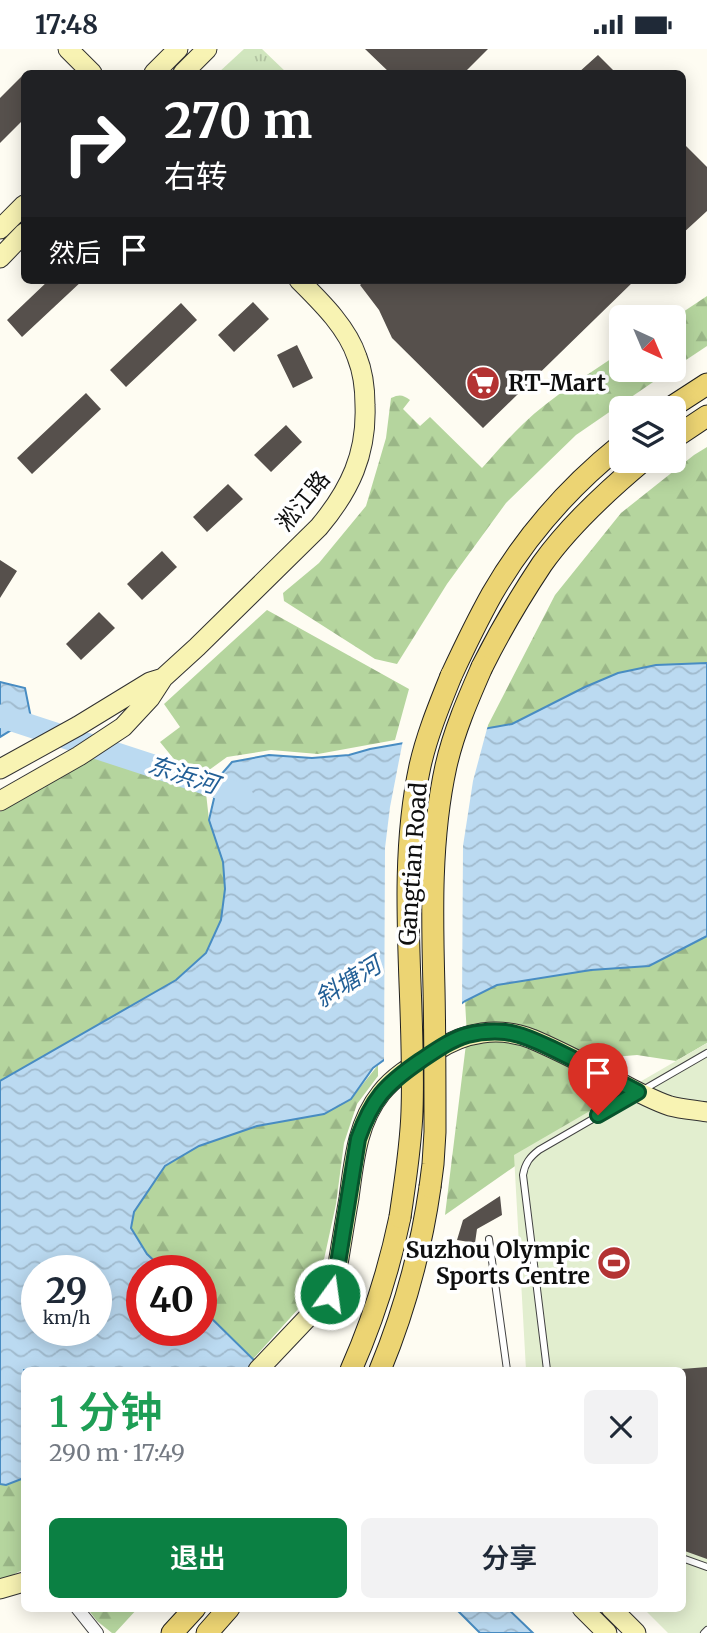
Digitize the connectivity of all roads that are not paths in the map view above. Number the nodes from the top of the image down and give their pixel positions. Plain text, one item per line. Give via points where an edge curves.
1 (68, 49) edge
2 (178, 49) edge
3 (207, 49) edge
4 (89, 70) edge
5 (157, 70) edge
6 (186, 70) edge
7 (21, 208) edge
8 (0, 229) edge
9 (21, 236) edge
10 (0, 258) edge
11 (303, 284) edge
12 (707, 383) edge
13 (686, 397) edge
14 (707, 416) edge
15 (686, 430) edge
16 (609, 455) edge
17 (629, 473) edge
18 (163, 678) junction
19 (36, 748) junction
20 (0, 769) edge
21 (45, 776) junction
22 (0, 801) edge
23 (707, 1053) edge
24 (638, 1092) junction
25 (707, 1112) edge
26 (489, 1239) dead end
27 (261, 1367) edge
28 (354, 1367) edge
29 (381, 1367) edge
30 (507, 1367) edge
31 (547, 1367) edge
32 (686, 1559) edge
33 (707, 1567) edge
34 (21, 1583) edge
35 (0, 1589) edge
36 (80, 1612) edge
37 (190, 1612) edge
38 (225, 1612) edge
39 (586, 1612) edge
40 (615, 1612) edge
41 (96, 1633) edge
42 (172, 1633) edge
43 (206, 1633) edge
44 (607, 1633) edge
45 (636, 1633) edge

1 - 4 street
2 - 5 street
3 - 6 street
7 - 8 street
9 - 10 street
11 - 18 street, 淞江路 via 340,325 357,356 365,390 366,426 354,475 319,527
12 - 13 main road
14 - 15 main road
16 - 28 main road, Gangtian Road, bridge via 573,488 520,551 493,592 431,726 420,766 411,836 410,1145 391,1261
17 - 29 main road, Gangtian Road, bridge via 544,562 495,640 451,747 438,821 433,924 433,1164 413,1270
18 - 19 street, 淞江路
18 - 21 street, 淞江路 via 136,715 111,736
19 - 20 street, 淞江路
19 - 21 street
21 - 22 street, 淞江路
23 - 24 lane
24 - 25 street via 672,1106
24 - 27 street via 530,1039 505,1032 467,1035 397,1077 372,1105 358,1139 330,1294
24 - 31 lane via 539,1150 524,1166
26 - 30 lane
32 - 33 lane
34 - 35 street
36 - 41 street
37 - 42 main road
38 - 43 main road
39 - 44 street
40 - 45 street

